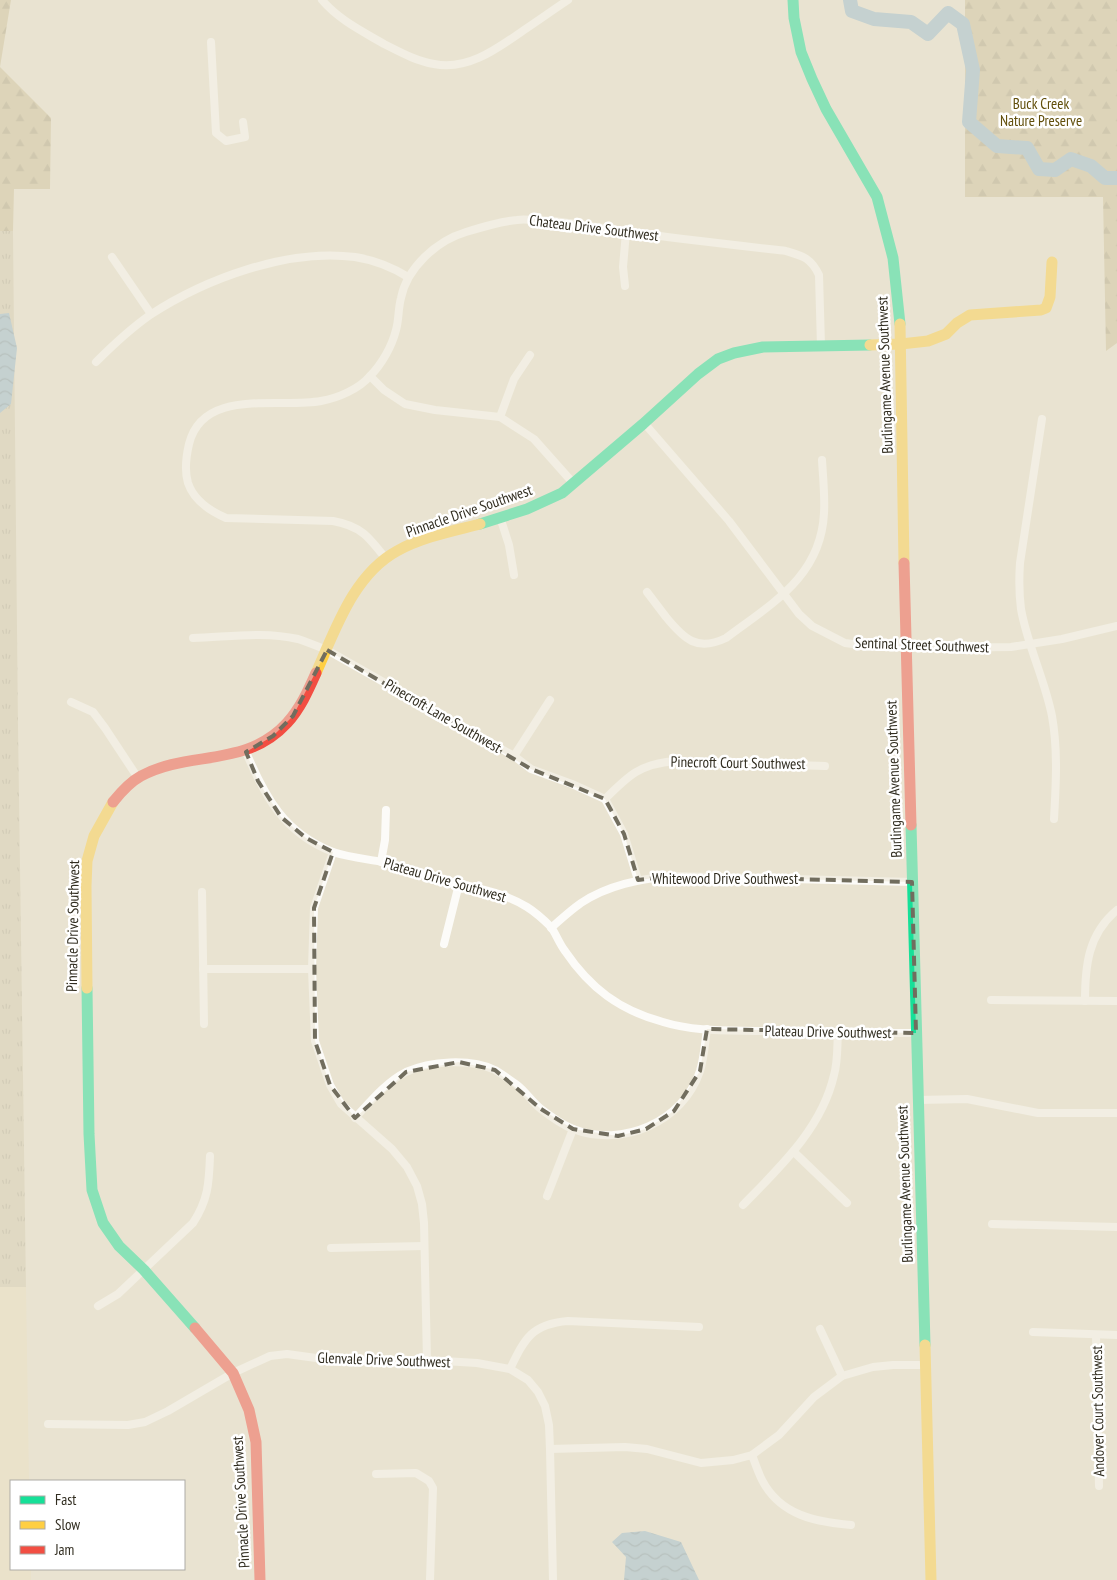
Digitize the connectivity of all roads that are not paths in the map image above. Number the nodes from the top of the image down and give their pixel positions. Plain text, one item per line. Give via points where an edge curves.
1 (322, 0) edge
2 (568, 0) edge
3 (793, 0) edge
4 (211, 42) dead end
5 (244, 122) dead end
6 (626, 232) junction
7 (112, 257) dead end
8 (1052, 262) dead end
9 (408, 277) junction
10 (625, 286) dead end
11 (152, 314) junction
12 (900, 344) junction
13 (821, 346) junction
14 (530, 355) dead end
15 (96, 362) dead end
16 (370, 376) junction
17 (500, 417) junction
18 (1042, 419) dead end
19 (645, 424) junction
20 (822, 460) dead end
21 (574, 484) junction
22 (500, 517) junction
23 (386, 559) junction
24 (514, 575) dead end
25 (647, 592) dead end
26 (785, 594) junction
27 (1117, 626) edge
28 (193, 638) dead end
29 (1031, 645) junction
30 (906, 648) junction
31 (327, 650) junction
32 (550, 700) dead end
33 (71, 702) dead end
34 (246, 752) junction
35 (514, 756) junction
36 (825, 766) dead end
37 (138, 778) junction
38 (605, 800) junction
39 (386, 810) dead end
40 (1054, 819) dead end
41 (333, 852) junction
42 (381, 862) junction
43 (638, 880) junction
44 (912, 882) junction
45 (459, 884) junction
46 (202, 892) dead end
47 (1117, 910) edge
48 (551, 928) junction
49 (444, 944) dead end
50 (203, 969) junction
51 (312, 969) junction
52 (991, 1000) dead end
53 (1085, 1001) junction
54 (1117, 1001) edge
55 (204, 1024) dead end
56 (706, 1029) junction
57 (838, 1032) junction
58 (916, 1033) junction
59 (917, 1100) junction
60 (1117, 1113) edge
61 (356, 1118) junction
62 (573, 1129) junction
63 (794, 1152) junction
64 (210, 1156) dead end
65 (547, 1196) dead end
66 (847, 1203) dead end
67 (743, 1205) dead end
68 (992, 1224) dead end
69 (1117, 1227) edge
70 (424, 1246) junction
71 (331, 1248) dead end
72 (144, 1270) junction
73 (98, 1306) dead end
74 (699, 1327) dead end
75 (820, 1329) dead end
76 (1033, 1332) dead end
77 (1096, 1335) junction
78 (1117, 1335) edge
79 (427, 1360) junction
80 (925, 1365) junction
81 (510, 1369) junction
82 (233, 1373) junction
83 (842, 1376) junction
84 (48, 1424) dead end
85 (550, 1449) junction
86 (752, 1455) junction
87 (376, 1474) dead end
88 (1099, 1486) dead end
89 (851, 1525) dead end
90 (260, 1580) edge
91 (430, 1580) edge
92 (553, 1580) edge
93 (931, 1580) edge

1 - 2 street via 341,19 357,29 410,58 435,65 459,64 480,58
3 - 12 street, Burlingame Avenue Southwest via 801,52 812,80 877,197 893,258
4 - 5 street via 216,133 226,141 244,137
6 - 9 street, Chateau Drive Southwest via 552,221 517,220 450,238 420,261
6 - 10 street
6 - 13 street, Chateau Drive Southwest via 786,251 804,256 819,275
7 - 11 street
8 - 12 street, Pinnacle Drive Southwest via 1046,308 970,315 946,334 928,341
9 - 11 street via 354,257 296,259 238,272 203,286
9 - 16 street, Chateau Drive Southwest via 393,339
11 - 15 street
12 - 13 street, Pinnacle Drive Southwest
12 - 30 street, Burlingame Avenue Southwest
13 - 19 street, Pinnacle Drive Southwest via 763,347 718,359 686,384
14 - 17 street via 514,379
16 - 17 street via 405,404
16 - 23 street, Chateau Drive Southwest via 358,386 322,401 246,403 218,411 192,433 186,471 195,496 212,512 226,518 345,524 360,530
17 - 21 street via 534,439
18 - 29 street via 1019,583 1021,609
19 - 21 street, Pinnacle Drive Southwest
19 - 26 street, Sentinal Street Southwest via 729,521
20 - 26 street via 824,514 819,544 804,573
21 - 22 street, Pinnacle Drive Southwest via 554,497
22 - 23 street, Pinnacle Drive Southwest via 426,539
22 - 24 street
23 - 31 street, Pinnacle Drive Southwest via 352,597
25 - 26 street via 677,631 698,644 726,638
26 - 30 street, Sentinal Street Southwest via 812,626 845,642
27 - 29 street, Sentinal Street Southwest
28 - 31 street, Pinecroft Lane Southwest via 273,635 298,639
29 - 30 street, Sentinal Street Southwest
29 - 40 street via 1055,738
30 - 44 street, Burlingame Avenue Southwest
31 - 34 street, Pinnacle Drive Southwest via 293,716 268,739
31 - 35 street, Pinecroft Lane Southwest
32 - 35 street
33 - 37 street via 93,712
34 - 37 street, Pinnacle Drive Southwest via 170,766
34 - 41 street, Plateau Drive Southwest via 262,789 281,816 306,838
35 - 38 street, Pinecroft Lane Southwest via 531,769
36 - 38 street, Pinecroft Court Southwest via 662,762 634,773
37 - 72 street, Pinnacle Drive Southwest via 109,808 96,829 88,856 86,890 92,1190 104,1223 119,1246
38 - 43 street via 624,834
39 - 42 street
41 - 42 street, Plateau Drive Southwest
41 - 51 street via 314,908
42 - 45 street, Plateau Drive Southwest
43 - 44 street, Whitewood Drive Southwest via 671,876
43 - 48 street, Whitewood Drive Southwest via 601,892
44 - 58 street, Burlingame Avenue Southwest
45 - 48 street, Plateau Drive Southwest via 497,892 517,901
45 - 49 street
46 - 50 street
47 - 53 street via 1108,917 1092,944 1085,973
48 - 56 street, Plateau Drive Southwest via 577,966 615,1002 663,1022
50 - 51 street
50 - 55 street
51 - 61 street via 315,1041 320,1059 340,1104
52 - 53 street
53 - 54 street
56 - 57 street, Plateau Drive Southwest
56 - 62 street via 700,1071 686,1096 666,1118 646,1129 618,1136 600,1136
57 - 58 street, Plateau Drive Southwest
57 - 63 street via 834,1074 827,1099 815,1124
58 - 59 street, Burlingame Avenue Southwest
59 - 60 street via 967,1099 1038,1113
59 - 80 street, Burlingame Avenue Southwest
61 - 62 street via 381,1090 406,1072 424,1066 459,1062 495,1070 518,1086 541,1109
61 - 70 street via 392,1149 407,1167 422,1204
62 - 65 street
63 - 66 street
63 - 67 street
64 - 72 street via 208,1192 201,1211 193,1223
68 - 69 street
70 - 71 street
70 - 79 street
72 - 73 street via 118,1294
72 - 82 street, Pinnacle Drive Southwest
74 - 81 street via 555,1322 531,1334
75 - 83 street
76 - 77 street
77 - 78 street
77 - 88 street, Andover Court Southwest
79 - 81 street, Glenvale Drive Southwest
79 - 82 street, Glenvale Drive Southwest via 338,1361 287,1354 270,1356
80 - 83 street via 883,1366
80 - 93 street, Burlingame Avenue Southwest
81 - 85 street, Glenvale Drive Southwest via 528,1380 538,1392 545,1406
82 - 84 street, Glenvale Drive Southwest via 145,1422 128,1425
82 - 90 street, Pinnacle Drive Southwest via 249,1410 256,1442
83 - 86 street via 814,1396 780,1435
85 - 86 street via 647,1449 701,1463
85 - 92 street, Glenvale Drive Southwest
86 - 89 street via 762,1480 784,1505 815,1521
87 - 91 street via 416,1474 430,1481 433,1488

